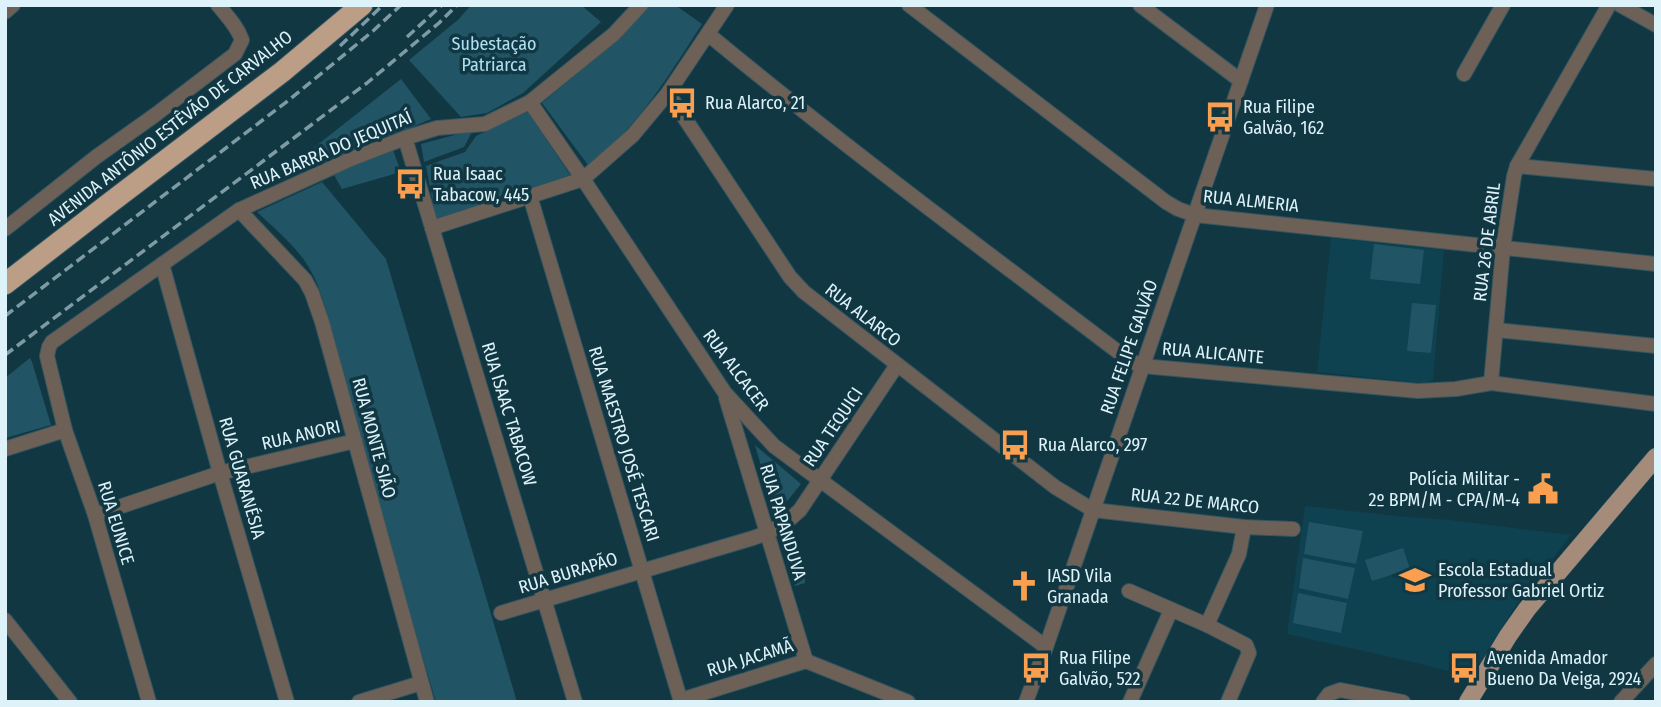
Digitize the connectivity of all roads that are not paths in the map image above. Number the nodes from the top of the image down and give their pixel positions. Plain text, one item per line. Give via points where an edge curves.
1 (13, 5) edge
2 (218, 5) edge
3 (341, 5) edge
4 (362, 5) edge
5 (641, 5) edge
6 (727, 5) edge
7 (909, 5) edge
8 (1140, 5) edge
9 (1267, 5) edge
10 (1503, 5) edge
11 (1609, 5) edge
12 (1621, 5) edge
13 (5, 12) edge
14 (1656, 25) edge
15 (708, 34) junction
16 (1464, 74) dead end
17 (1241, 81) junction
18 (668, 93) junction
19 (530, 102) junction
20 (405, 138) junction
21 (1517, 166) junction
22 (1656, 178) edge
23 (583, 179) junction
24 (530, 196) junction
25 (239, 210) junction
26 (1195, 215) junction
27 (432, 228) junction
28 (5, 229) edge
29 (1503, 248) junction
30 (162, 264) junction
31 (1656, 264) edge
32 (5, 268) edge
33 (5, 285) edge
34 (1496, 330) junction
35 (1656, 346) edge
36 (47, 356) joint
37 (897, 365) junction
38 (1142, 366) junction
39 (1491, 383) junction
40 (725, 393) junction
41 (1656, 404) edge
42 (65, 430) junction
43 (355, 442) junction
44 (5, 449) edge
45 (1656, 457) edge
46 (220, 473) junction
47 (819, 481) junction
48 (1093, 510) junction
49 (94, 515) junction
50 (1244, 527) junction
51 (1293, 529) dead end
52 (766, 534) junction
53 (642, 570) junction
54 (1129, 591) dead end
55 (544, 600) junction
56 (1171, 610) junction
57 (501, 613) dead end
58 (5, 620) edge
59 (1207, 625) junction
60 (1046, 647) junction
61 (806, 661) junction
62 (1656, 664) edge
63 (421, 683) junction
64 (681, 701) edge
65 (70, 702) edge
66 (149, 702) edge
67 (287, 702) edge
68 (359, 702) edge
69 (427, 702) edge
70 (575, 702) edge
71 (908, 702) edge
72 (1026, 702) edge
73 (1130, 702) edge
74 (1228, 702) edge
75 (1323, 702) edge
76 (1403, 702) edge
77 (1468, 702) edge
78 (1621, 702) edge

1 - 13 street
2 - 28 street, AVENIDA ANTÔNIO ESTÊVÃO DE CARVALHO via 242,40 235,54
3 - 32 highway, AVENIDA ANTÔNIO ESTÊVÃO DE CARVALHO
4 - 33 highway, AVENIDA ANTÔNIO ESTÊVÃO DE CARVALHO
5 - 19 street, RUA BARRA DO JEQUITAÍ via 614,34
6 - 15 street
7 - 26 street, RUA ALMERIA via 1166,202
8 - 17 street
9 - 17 street, RUA FELIPE GALVÃO
10 - 16 street
11 - 21 street, RUA 26 DE ABRIL
12 - 14 street
15 - 18 street
15 - 38 street, RUA ALICANTE via 902,187
17 - 26 street, RUA FELIPE GALVÃO
18 - 23 street via 633,135
18 - 37 street, RUA ALARCO via 790,277 812,300
19 - 20 street, RUA BARRA DO JEQUITAÍ via 485,124 437,128
19 - 23 street, RUA ALCACER
20 - 25 street, RUA BARRA DO JEQUITAÍ
20 - 27 street, RUA ISAAC TABACOW
21 - 22 street
21 - 29 street, RUA 26 DE ABRIL
23 - 24 street
23 - 40 street, RUA ALCACER
24 - 27 street
24 - 53 street, RUA MAESTRO JOSÉ TESCARI
25 - 30 street, RUA BARRA DO JEQUITAÍ
25 - 43 street, RUA MONTE SIÃO via 312,293
26 - 29 street, RUA ALMERIA
26 - 38 street, RUA FELIPE GALVÃO
27 - 55 street, RUA ISAAC TABACOW
29 - 31 street, RUA ALMERIA
29 - 34 street, RUA 26 DE ABRIL
30 - 36 street, RUA BARRA DO JEQUITAÍ via 52,342
30 - 46 street, RUA GUARANÉSIA
34 - 35 street
34 - 39 street, RUA 26 DE ABRIL
36 - 42 street, RUA EUNICE
37 - 47 street, RUA TEQUICI
37 - 48 street, RUA ALARCO via 1055,487
38 - 39 street, RUA ALICANTE via 1418,391
38 - 48 street, RUA FELIPE GALVÃO
39 - 41 street, RUA ALICANTE
40 - 47 street, RUA ALCACER via 774,446
40 - 52 street, RUA PAPANDUVA
42 - 44 street
42 - 49 street, RUA EUNICE
43 - 46 street, RUA ANORI
43 - 63 street, RUA MONTE SIÃO
45 - 77 main road via 1527,609
46 - 49 street, RUA ANORI
46 - 67 street, RUA GUARANÉSIA
47 - 52 street, RUA TEQUICI via 800,510
47 - 60 street, RUA ALCACER
48 - 50 street, RUA 22 DE MARCO
48 - 60 street, RUA FELIPE GALVÃO
49 - 66 street, RUA EUNICE
50 - 51 street, RUA 22 DE MARCO
50 - 59 street via 1239,554
52 - 53 street, RUA BURAPÃO
52 - 61 street, RUA PAPANDUVA
53 - 55 street, RUA BURAPÃO
53 - 64 street, RUA MAESTRO JOSÉ TESCARI
54 - 56 street
55 - 57 street, RUA BURAPÃO
55 - 70 street, RUA ISAAC TABACOW
56 - 59 street
56 - 73 street
58 - 65 street
59 - 74 street via 1243,642 1249,653
60 - 72 street, RUA FELIPE GALVÃO
61 - 64 street, RUA JACAMÃ
61 - 71 street, RUA JACAMÃ
62 - 78 street
63 - 68 street
63 - 69 street, RUA MONTE SIÃO
75 - 76 street via 1340,690

